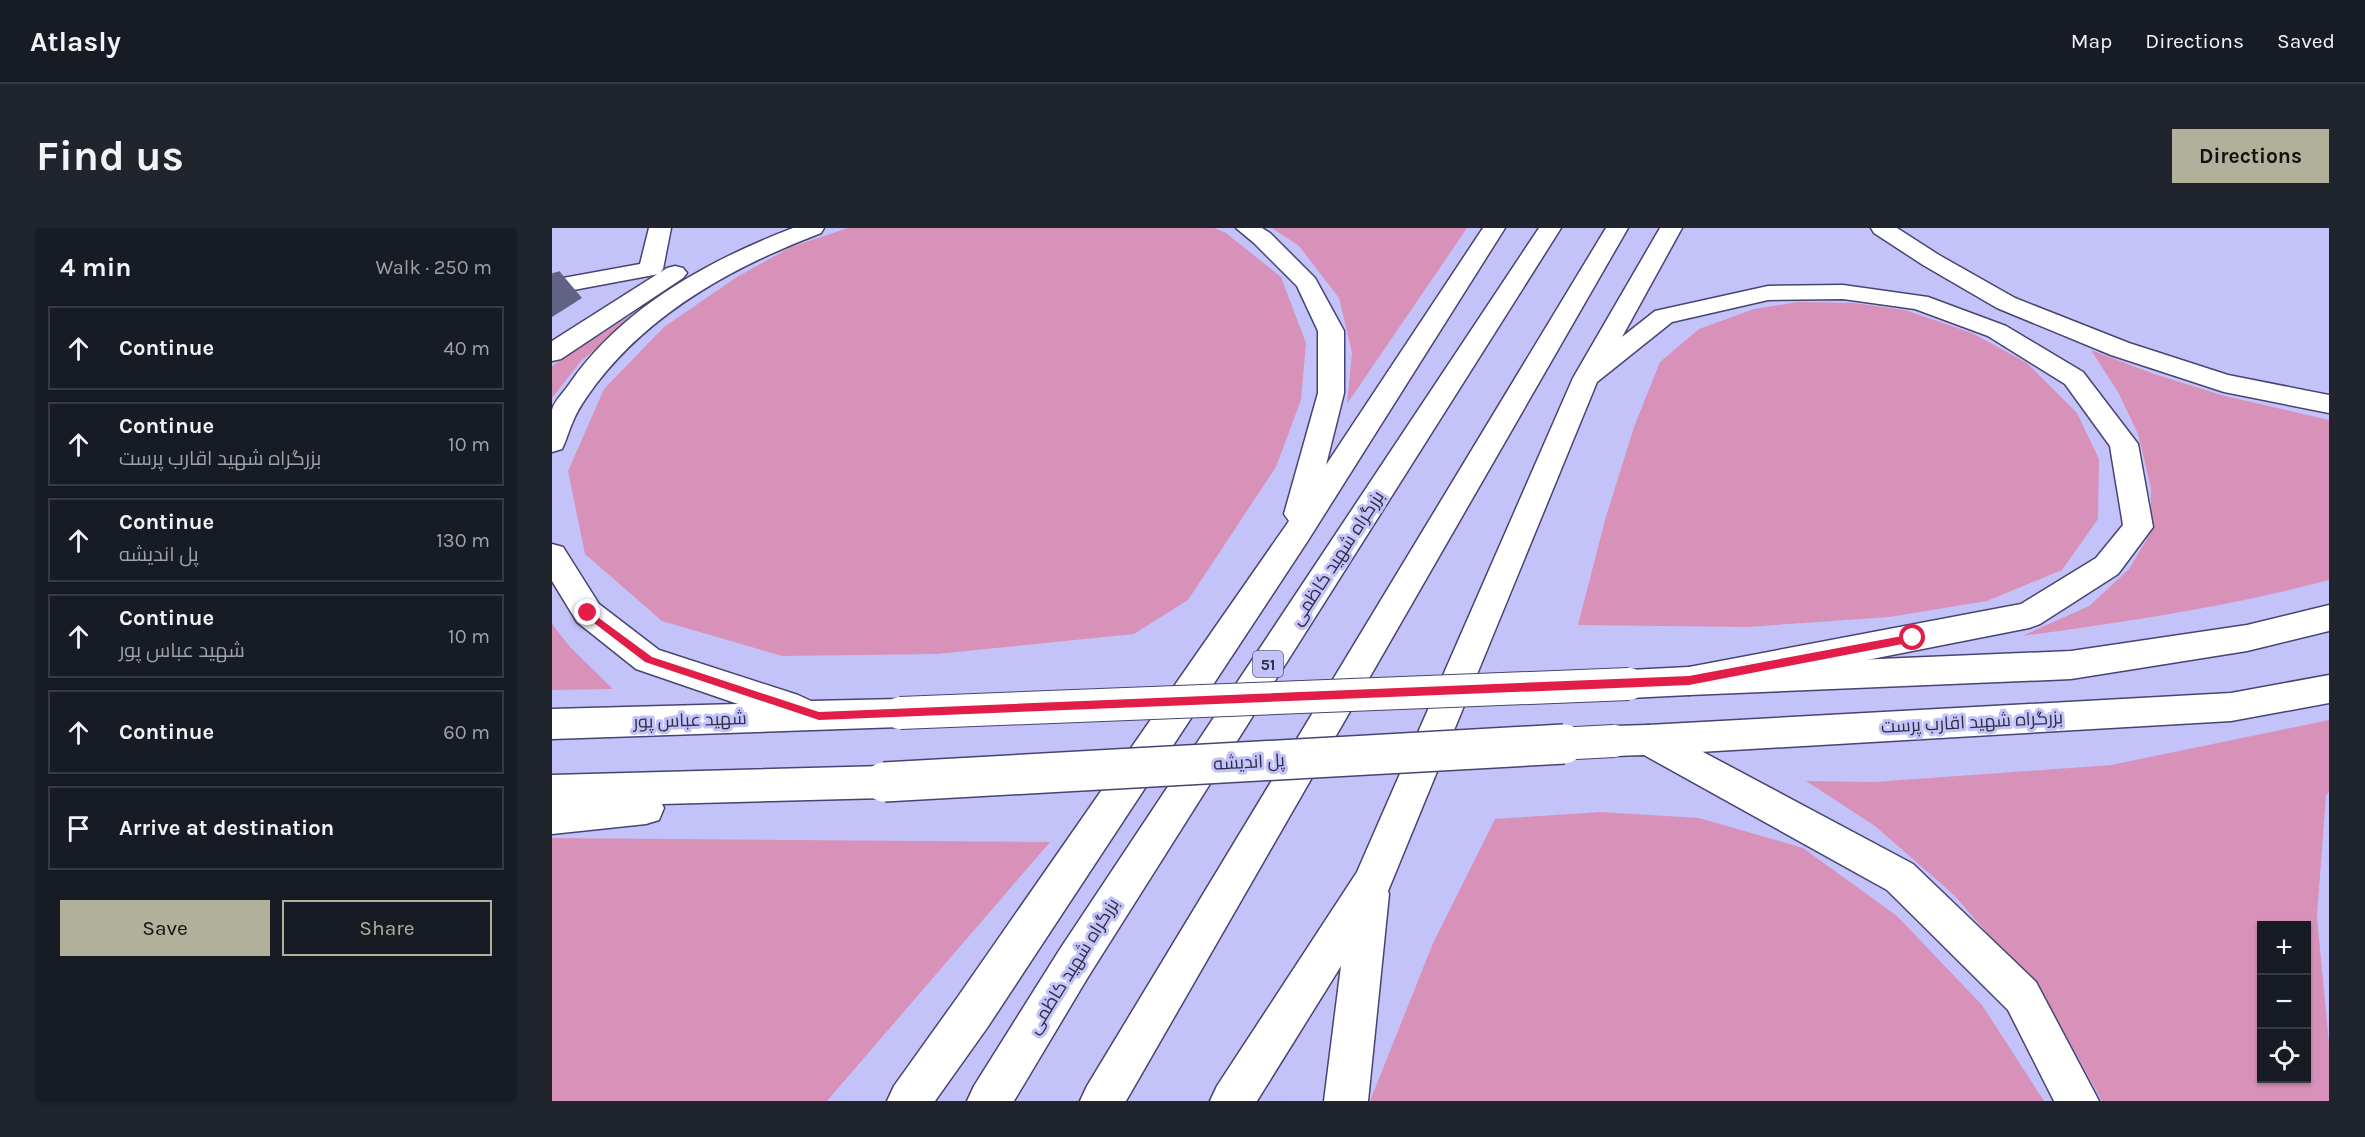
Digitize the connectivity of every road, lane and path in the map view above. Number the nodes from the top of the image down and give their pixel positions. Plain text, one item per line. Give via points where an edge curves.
1 (660, 228) edge
2 (762, 228) edge
3 (813, 228) edge
4 (1248, 228) edge
5 (1494, 228) edge
6 (1508, 228) edge
7 (1550, 228) edge
8 (1617, 228) edge
9 (1671, 228) edge
10 (1882, 228) edge
11 (1460, 282) junction
12 (552, 287) edge
13 (552, 353) edge
14 (1586, 378) junction
15 (2329, 404) edge
16 (552, 441) edge
17 (1296, 534) junction
18 (552, 555) edge
19 (2329, 618) edge
20 (1689, 681) junction
21 (2329, 689) edge
22 (819, 716) junction
23 (552, 724) edge
24 (1631, 741) junction
25 (788, 785) junction
26 (552, 791) edge
27 (552, 817) edge
28 (1371, 885) junction
29 (972, 1013) junction
30 (891, 1101) edge
31 (909, 1101) edge
32 (989, 1101) edge
33 (1102, 1101) edge
34 (1232, 1101) edge
35 (1346, 1101) edge
36 (2077, 1101) edge

1 - 12 main road via 651,269
2 - 13 main road via 717,248
3 - 16 main road via 774,242 709,275 656,311 600,362 563,413
4 - 17 main road via 1307,283 1331,332 1331,393 1303,492
5 - 11 main road
6 - 11 main road
7 - 32 main road, بزرگراه شهید کاظمی / 51
8 - 33 main road
9 - 14 main road
10 - 15 main road via 2007,303 2120,349 2224,383
11 - 17 main road
14 - 20 main road via 1664,316 1768,293 1843,292 1919,302 1997,331 2074,378 2124,444 2138,527 2107,566 2029,615
14 - 28 main road
17 - 29 main road
18 - 22 main road via 588,613 648,660
19 - 20 main road via 2247,638 2071,665
20 - 22 main road, شهید عباس پور, bridge
21 - 24 main road, بزرگراه شهید اقارب پرست via 2232,707
22 - 23 main road, شهید عباس پور
24 - 25 main road, پل اندیشه, bridge
24 - 36 main road via 1900,877 2022,996
25 - 26 main road
25 - 27 main road via 695,803
28 - 34 main road
28 - 35 main road
29 - 30 main road
29 - 31 main road

